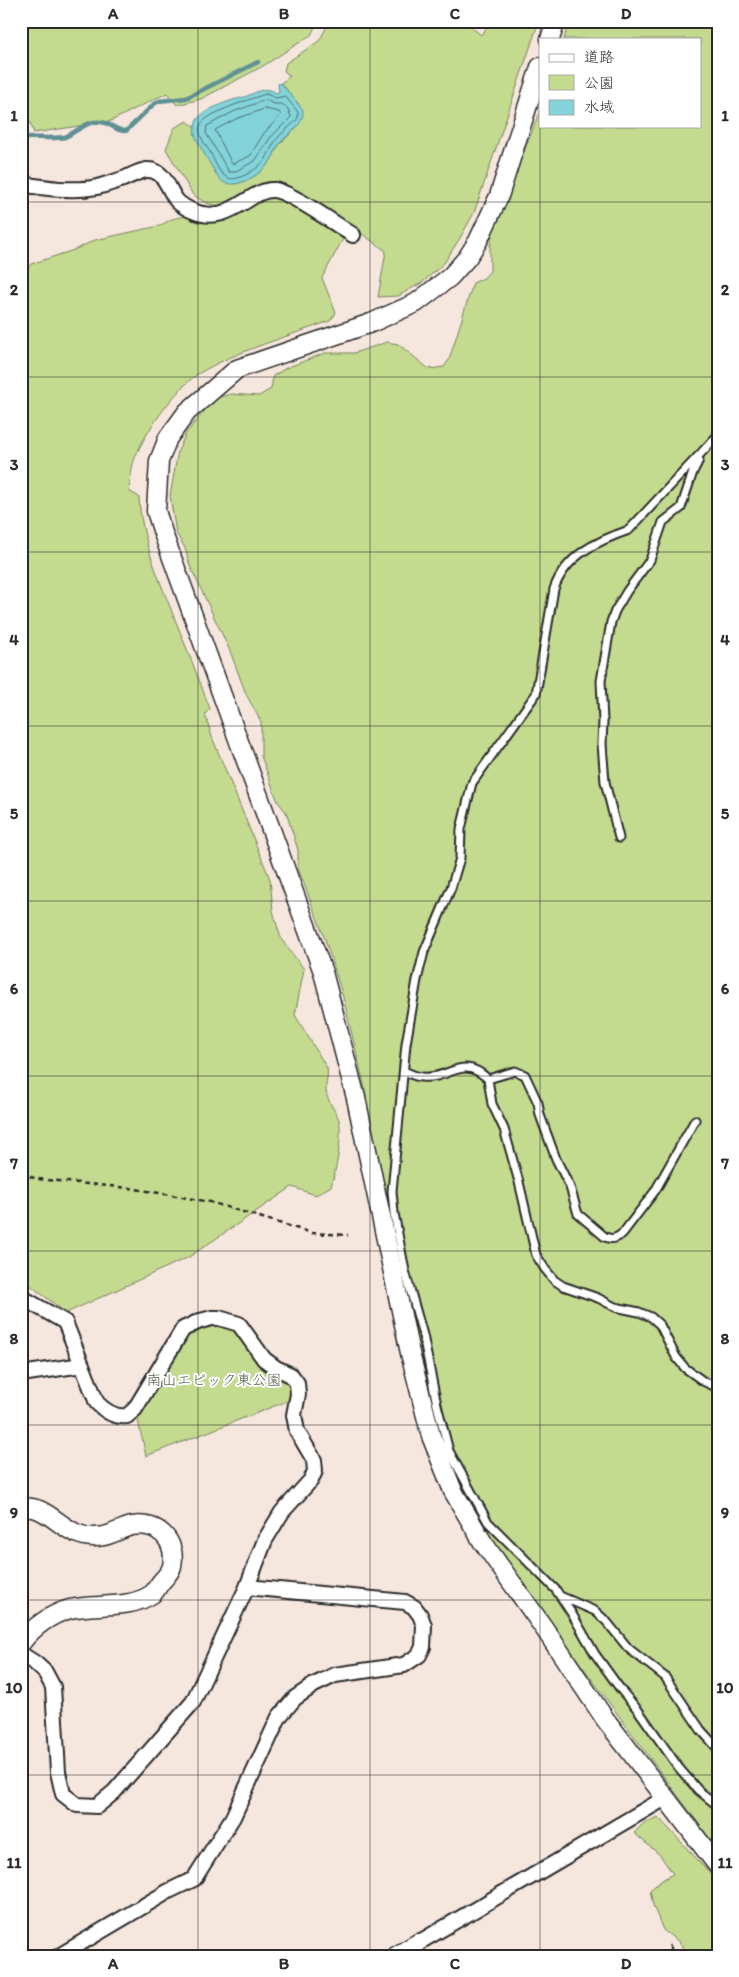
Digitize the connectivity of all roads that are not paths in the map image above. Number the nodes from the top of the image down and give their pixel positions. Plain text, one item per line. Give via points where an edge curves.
1 (556, 21) edge
2 (550, 38) edge
3 (539, 70) edge
4 (21, 184) edge
5 (353, 235) dead end
6 (718, 435) edge
7 (703, 452) junction
8 (619, 838) dead end
9 (404, 1071) junction
10 (488, 1079) junction
11 (694, 1120) dead end
12 (21, 1297) edge
13 (82, 1365) junction
14 (21, 1374) edge
15 (718, 1388) edge
16 (21, 1508) edge
17 (247, 1587) junction
18 (560, 1596) junction
19 (21, 1643) edge
20 (21, 1654) edge
21 (718, 1749) edge
22 (667, 1797) junction
23 (718, 1806) edge
24 (718, 1866) edge
25 (418, 1943) joint
26 (59, 1956) edge
27 (396, 1956) edge

1 - 2 street
3 - 22 street via 499,196 467,258 450,277 416,303 237,369 187,412 168,438 159,461 156,511 323,972 356,1098 410,1353 431,1436 453,1491 482,1541 605,1719
4 - 5 street via 70,189 96,187 138,172 156,171 162,175 178,202 203,215 232,210 274,190 315,210
6 - 7 lane
7 - 8 lane via 692,472 681,508 663,522 650,560 626,591 611,622 601,681 602,744 605,782
7 - 9 lane via 628,530 584,549 558,577 536,694 472,782 462,829 460,858 424,952 417,980
9 - 10 lane via 424,1078 466,1067
9 - 18 lane via 392,1191 394,1214 449,1451 488,1522
10 - 11 lane via 515,1071 525,1075 578,1214 609,1239 618,1238 655,1191
10 - 15 lane via 492,1104 504,1129 519,1182 536,1255 545,1269 563,1286 650,1317 660,1325 685,1368
12 - 13 street via 65,1322
13 - 14 street
13 - 17 street via 97,1403 119,1417 127,1416 183,1329 200,1321 220,1318 239,1324 264,1359 291,1375 297,1383 294,1415 298,1431 314,1460 315,1471 311,1480 282,1512
16 - 19 street via 28,1506 44,1512 76,1535 92,1538 132,1526 149,1526 165,1534 173,1551 172,1568 152,1593 134,1602 70,1610 48,1619
17 - 20 street via 193,1702 98,1806 77,1805 63,1794 58,1772 53,1687 45,1672
17 - 26 street via 405,1602 414,1607 424,1625 423,1647 419,1655 404,1665 335,1675 295,1698 279,1717 233,1817 194,1879
18 - 21 lane via 595,1610 628,1648 665,1677 700,1730
18 - 23 lane via 620,1690 679,1768
22 - 24 street
22 - 25 street
25 - 27 street

